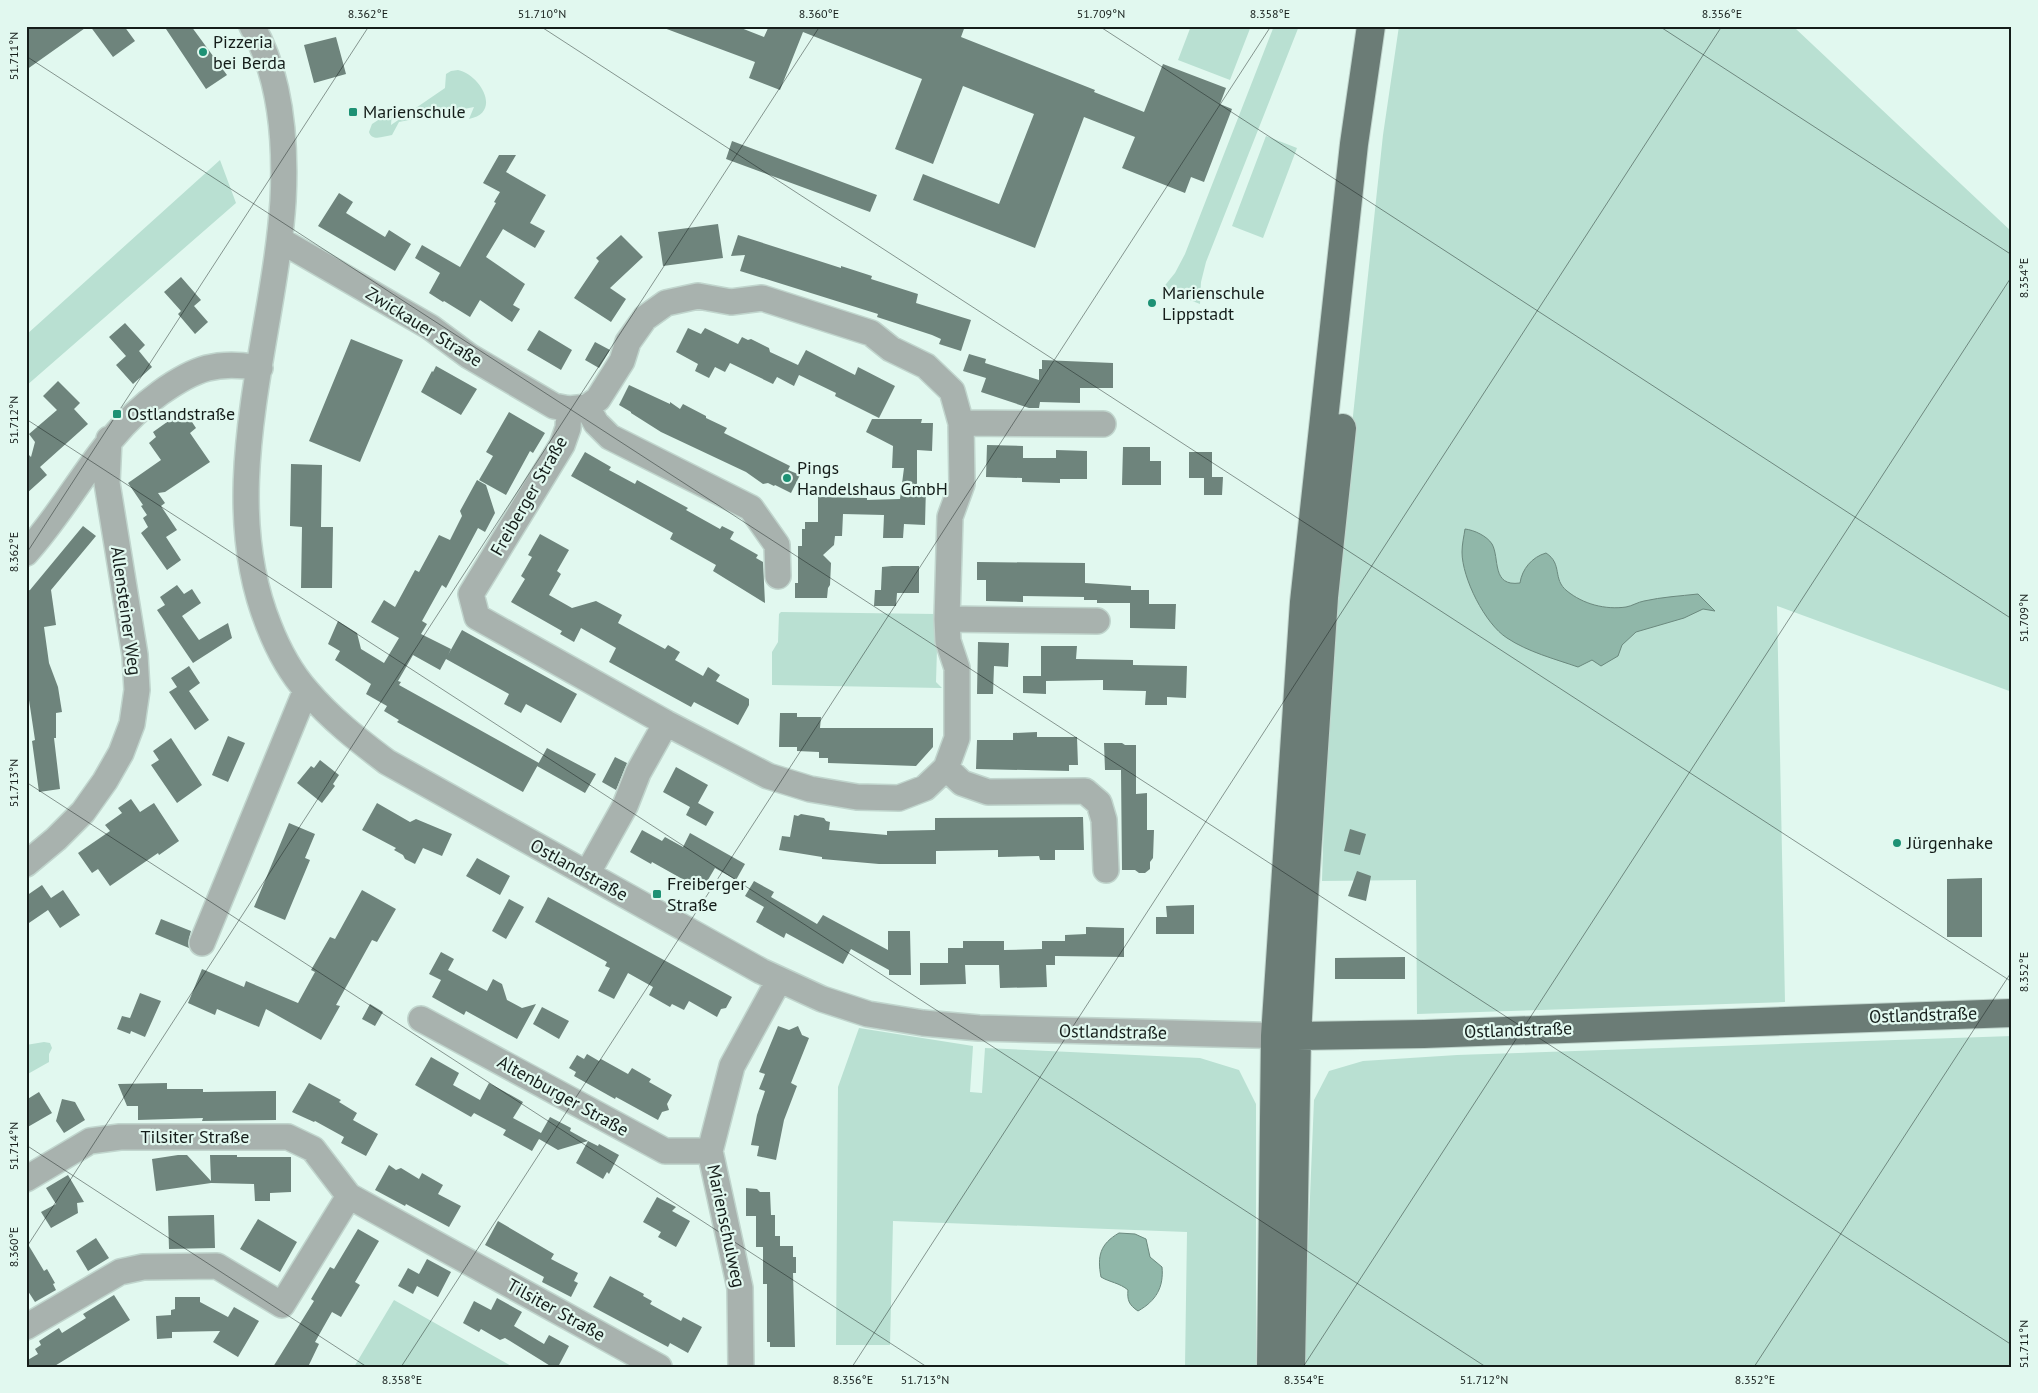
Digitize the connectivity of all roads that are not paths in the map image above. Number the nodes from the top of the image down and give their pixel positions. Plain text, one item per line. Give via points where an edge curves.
1 (1371, 26) edge
2 (1390, 26) edge
3 (262, 31) edge
4 (280, 240) junction
5 (260, 368) junction
6 (578, 408) junction
7 (961, 422) junction
8 (1103, 424) dead end
9 (109, 440) junction
10 (26, 553) edge
11 (778, 576) dead end
12 (947, 619) junction
13 (1097, 621) dead end
14 (306, 690) junction
15 (666, 723) junction
16 (946, 768) junction
17 (26, 864) edge
18 (1106, 870) dead end
19 (587, 874) junction
20 (202, 943) dead end
21 (779, 980) junction
22 (2012, 1012) edge
23 (421, 1019) dead end
24 (1286, 1036) junction
25 (710, 1151) junction
26 (26, 1180) edge
27 (349, 1196) junction
28 (26, 1327) edge
29 (659, 1367) edge
30 (741, 1367) edge
31 (1271, 1367) edge
32 (1291, 1367) edge

1 - 24 main road via 1354,144 1304,602
2 - 24 main road via 1372,144 1324,597
3 - 4 street, Ostlandstraße via 283,138 285,166
4 - 5 street, Ostlandstraße
4 - 6 street, Zwickauer Straße via 430,327 469,356 554,406
5 - 9 street via 218,365 185,377 146,403
5 - 14 street, Ostlandstraße via 247,450 245,500 248,547 259,602 279,650
6 - 7 street, Freiberger Straße via 598,399 622,361 628,342 645,318 666,302 698,296 731,302 762,298 871,333 891,349 926,366 952,391
6 - 11 street via 610,436 751,508 777,545
6 - 15 street, Freiberger Straße via 562,445 471,594 477,617
7 - 8 street
7 - 12 street, Freiberger Straße via 962,484 950,517
9 - 10 street
9 - 17 street, Allensteiner Weg via 107,483 135,655 136,690 132,724 121,753 83,812
12 - 13 street
12 - 16 street, Freiberger Straße via 948,640 957,668 957,738
14 - 19 street, Ostlandstraße via 344,730 387,762
14 - 20 street
15 - 16 street, Freiberger Straße via 768,776 810,789 899,798 925,788
15 - 19 street
16 - 18 street via 962,783 988,792 1085,791 1099,803 1104,820
19 - 21 street, Ostlandstraße
21 - 24 street, Ostlandstraße via 868,1014 923,1023 979,1028
21 - 25 street, Marienschulweg via 732,1066
22 - 24 main road, Ostlandstraße via 1424,1034
23 - 25 street, Altenburger Straße via 665,1151
24 - 31 main road
24 - 32 main road
25 - 30 street, Marienschulweg via 740,1288
26 - 27 street, Tilsiter Straße via 90,1141 120,1137 288,1137 313,1149
27 - 28 street via 282,1305 217,1266 143,1267 120,1272
27 - 29 street, Tilsiter Straße

